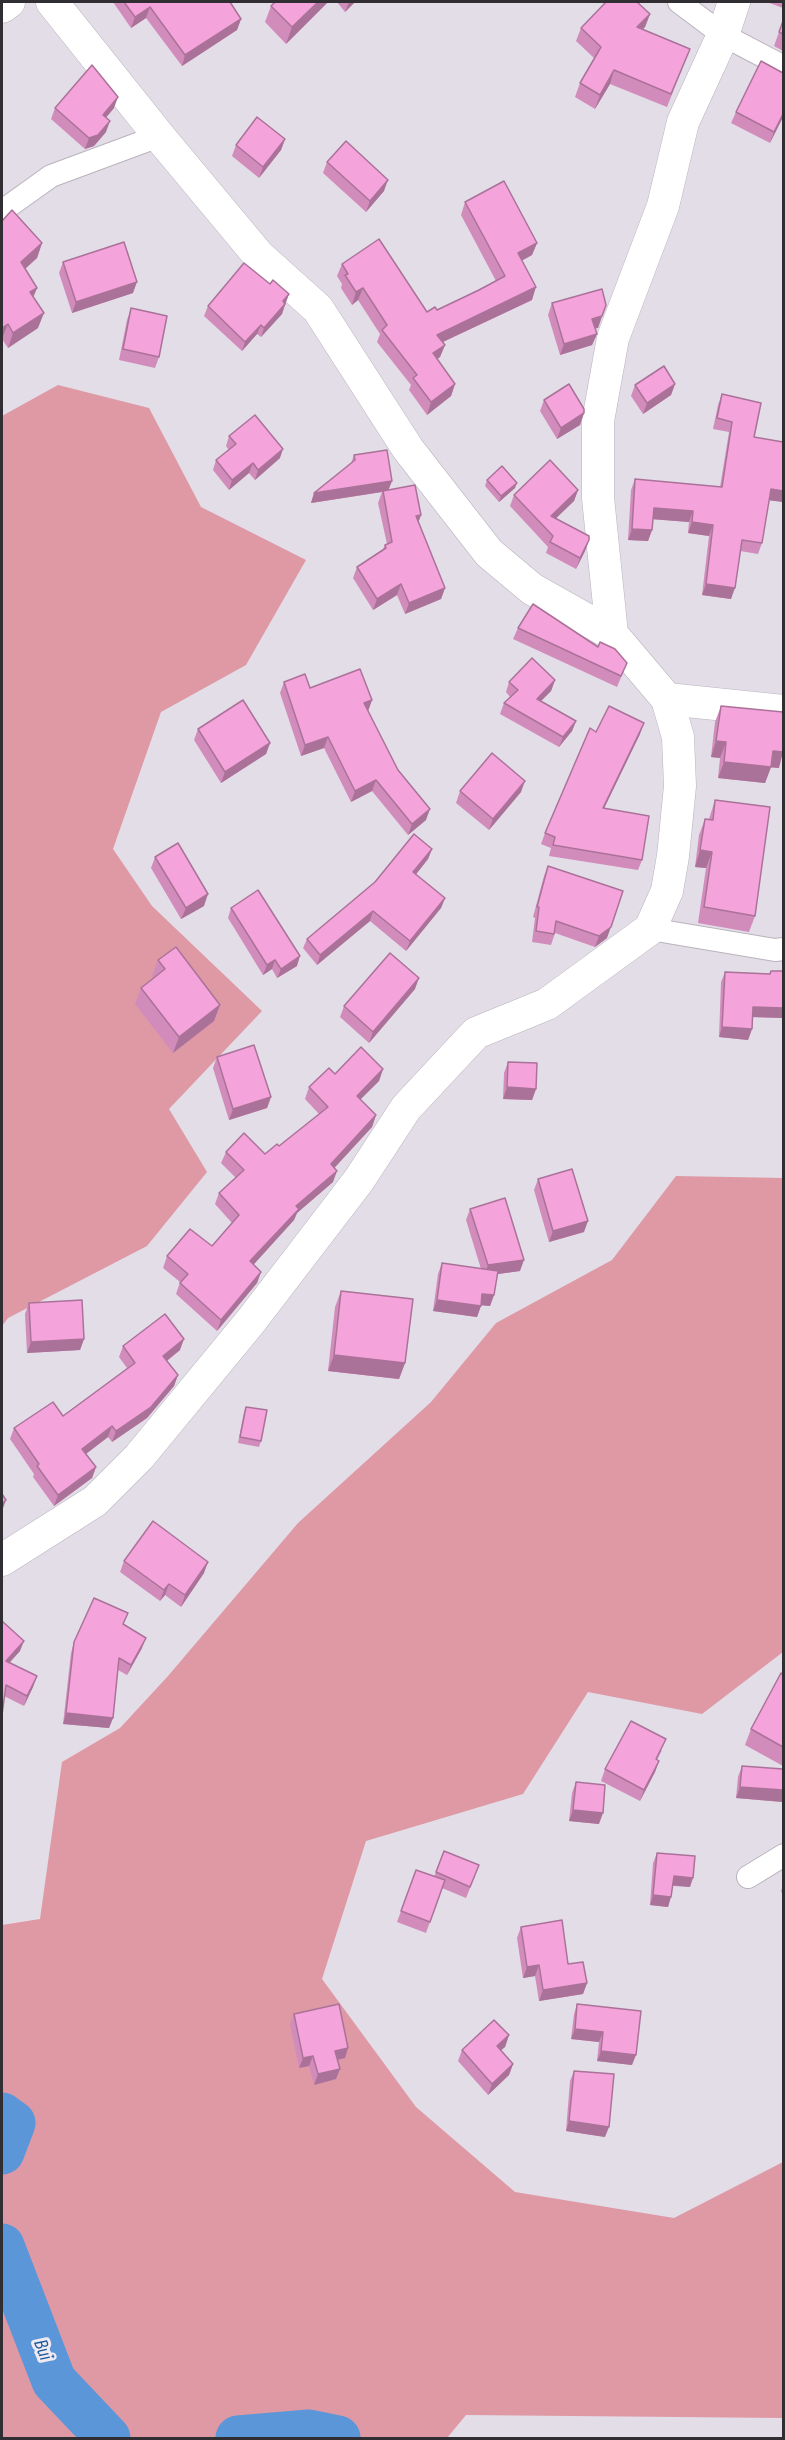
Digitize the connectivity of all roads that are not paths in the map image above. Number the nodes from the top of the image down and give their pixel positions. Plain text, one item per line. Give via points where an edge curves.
1 (9, 2) edge
2 (52, 2) edge
3 (679, 2) edge
4 (734, 2) edge
5 (2, 7) edge
6 (723, 35) junction
7 (783, 67) edge
8 (159, 136) junction
9 (2, 211) edge
10 (612, 634) junction
11 (667, 699) junction
12 (783, 711) edge
13 (650, 929) junction
14 (783, 949) edge
15 (2, 1560) edge
16 (783, 1855) edge
17 (748, 1877) dead end

1 - 5 street
2 - 8 street
3 - 6 street
4 - 6 street
6 - 7 street
6 - 10 street via 683,122 663,206 613,338 598,421 598,498
8 - 9 street via 51,176
8 - 10 street via 259,256 318,309 408,449 489,553 532,589
10 - 11 street
11 - 12 street
11 - 13 street via 678,737 680,786 667,891
13 - 14 street
13 - 15 street via 547,1004 476,1033 406,1108 345,1199 139,1457 95,1501
16 - 17 street

